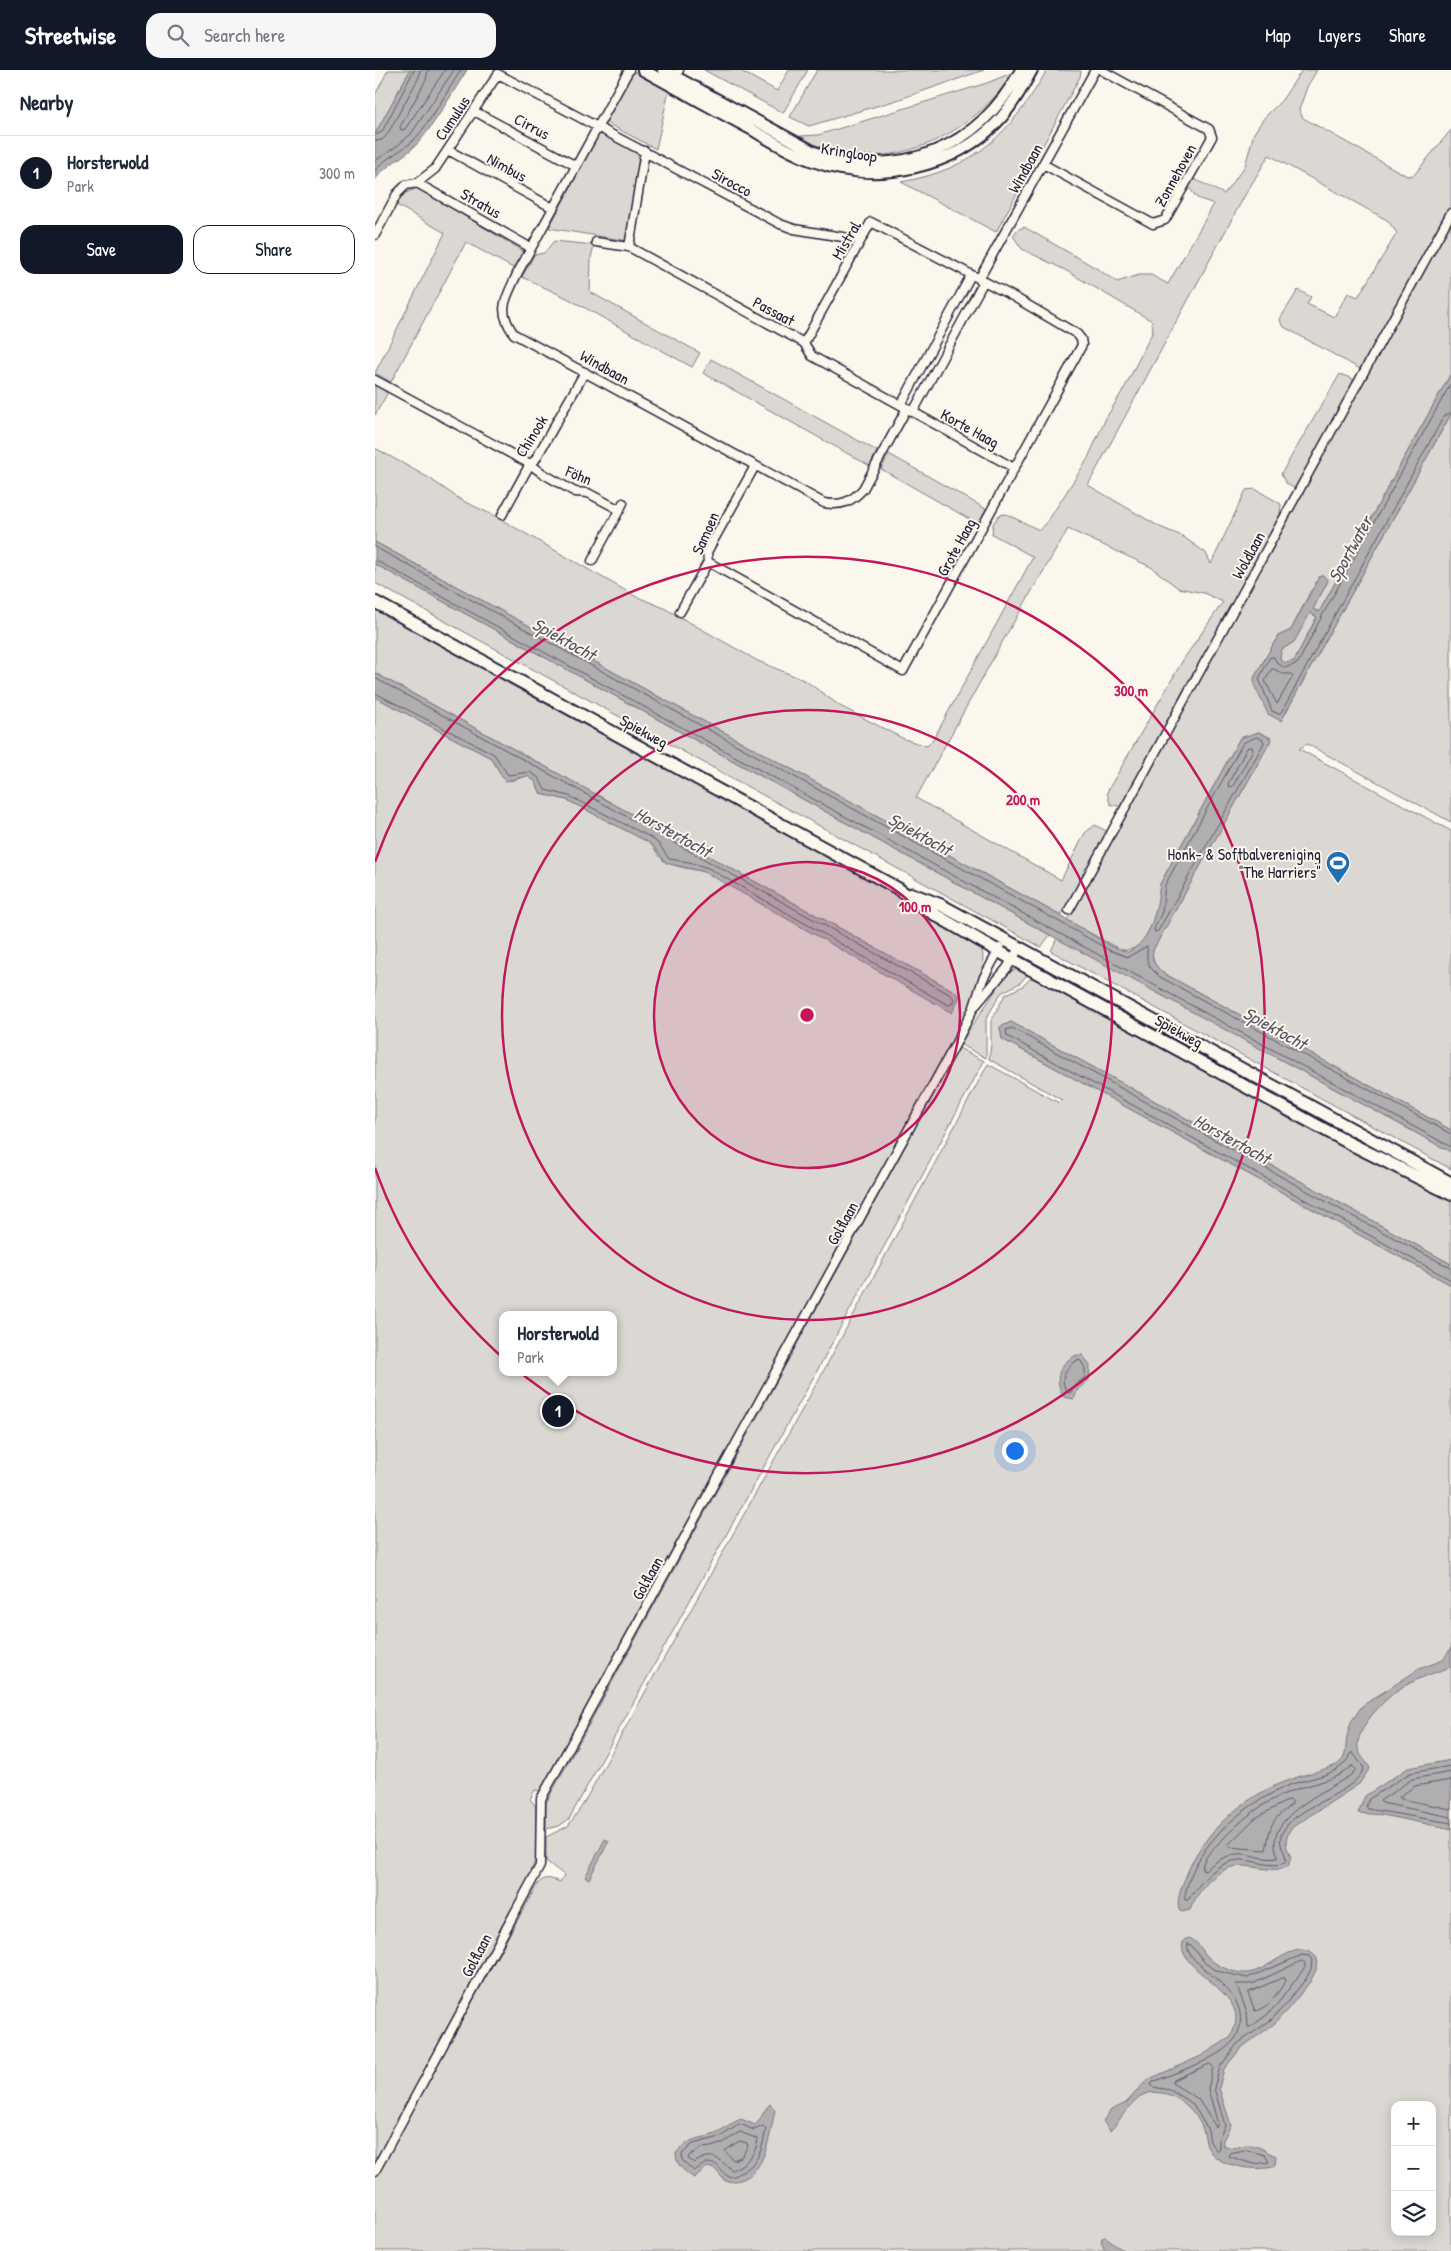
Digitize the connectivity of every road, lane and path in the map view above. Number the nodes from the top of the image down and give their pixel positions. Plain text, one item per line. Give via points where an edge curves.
1 (629, 70) edge
2 (643, 70) edge
3 (663, 70) edge
4 (1021, 70) edge
5 (1032, 70) edge
6 (1095, 70) edge
7 (1101, 70) edge
8 (675, 77) edge
9 (474, 111) junction
10 (598, 126) junction
11 (448, 150) junction
12 (645, 151) junction
13 (1043, 164) junction
14 (577, 166) junction
15 (417, 182) junction
16 (553, 208) junction
17 (1451, 213) edge
18 (375, 234) edge
19 (861, 240) junction
20 (596, 242) dead end
21 (629, 246) junction
22 (531, 248) junction
23 (978, 278) junction
24 (805, 343) junction
25 (585, 372) junction
26 (375, 380) edge
27 (907, 408) junction
28 (530, 464) junction
29 (755, 466) junction
30 (1014, 468) junction
31 (503, 515) dead end
32 (592, 561) dead end
33 (708, 562) junction
34 (375, 602) edge
35 (680, 612) dead end
36 (897, 888) junction
37 (1069, 910) dead end
38 (1004, 940) junction
39 (1019, 948) junction
40 (998, 951) junction
41 (1012, 959) junction
42 (974, 1007) junction
43 (1451, 1184) edge
44 (1451, 1194) edge
45 (375, 2171) edge

1 - 10 street, Windbaan
2 - 8 street, Kringloop
3 - 8 street, Kringloop
4 - 8 street, Kringloop via 994,111 970,132 943,148 882,164 834,159 814,152
5 - 8 street, Kringloop via 1001,118 976,140 945,157 913,168 882,172 857,171 812,161
6 - 13 street, Windbaan
7 - 13 street, Zonnehoven via 1209,129 1212,137 1165,220 1153,224
9 - 10 street, Cumulus via 498,74
9 - 11 street, Cumulus
9 - 14 street, Cirrus
10 - 12 street, Sirocco
10 - 14 street, Windbaan
11 - 15 street, Cumulus via 435,169
11 - 16 street, Nimbus
12 - 19 street, Sirocco via 780,224
12 - 21 street
13 - 23 street, Windbaan
14 - 16 street, Windbaan
15 - 18 street, Cumulus via 406,185 397,194
15 - 22 street, Stratus
16 - 22 street, Windbaan
17 - 37 street, Woldlaan
19 - 23 street, Mistral via 871,222
19 - 24 street, Mistral
20 - 21 street, Passaat
21 - 24 street, Passaat
22 - 25 street, Windbaan via 503,304 507,324 514,334
23 - 27 street, Windbaan
23 - 27 street, Windbaan
23 - 30 street, Grote Haag via 1077,334 1082,344
24 - 27 street, Passaat via 812,356
25 - 28 street, Chinook
25 - 29 street, Windbaan
26 - 28 street
27 - 29 street, Windbaan via 863,489 845,504 824,504
27 - 30 street, Korte Haag
28 - 31 street, Chinook
28 - 32 street, Föhn via 575,492 588,493 621,507
29 - 33 street, Samoen via 707,552
30 - 33 street, Grote Haag via 903,671
33 - 35 street, Samoen
34 - 36 main road, Spiekweg
36 - 38 main road, Spiekweg via 941,905
36 - 40 main road, Spiekweg
38 - 39 main road, Spiekweg
38 - 40 street, Golflaan
39 - 41 street, Golflaan
39 - 43 main road, Spiekweg
40 - 41 main road, Spiekweg
40 - 42 street, Golflaan via 983,979
41 - 42 street, Golflaan
41 - 44 main road, Spiekweg via 1349,1143
42 - 45 street, Golflaan via 541,1799 540,1866

